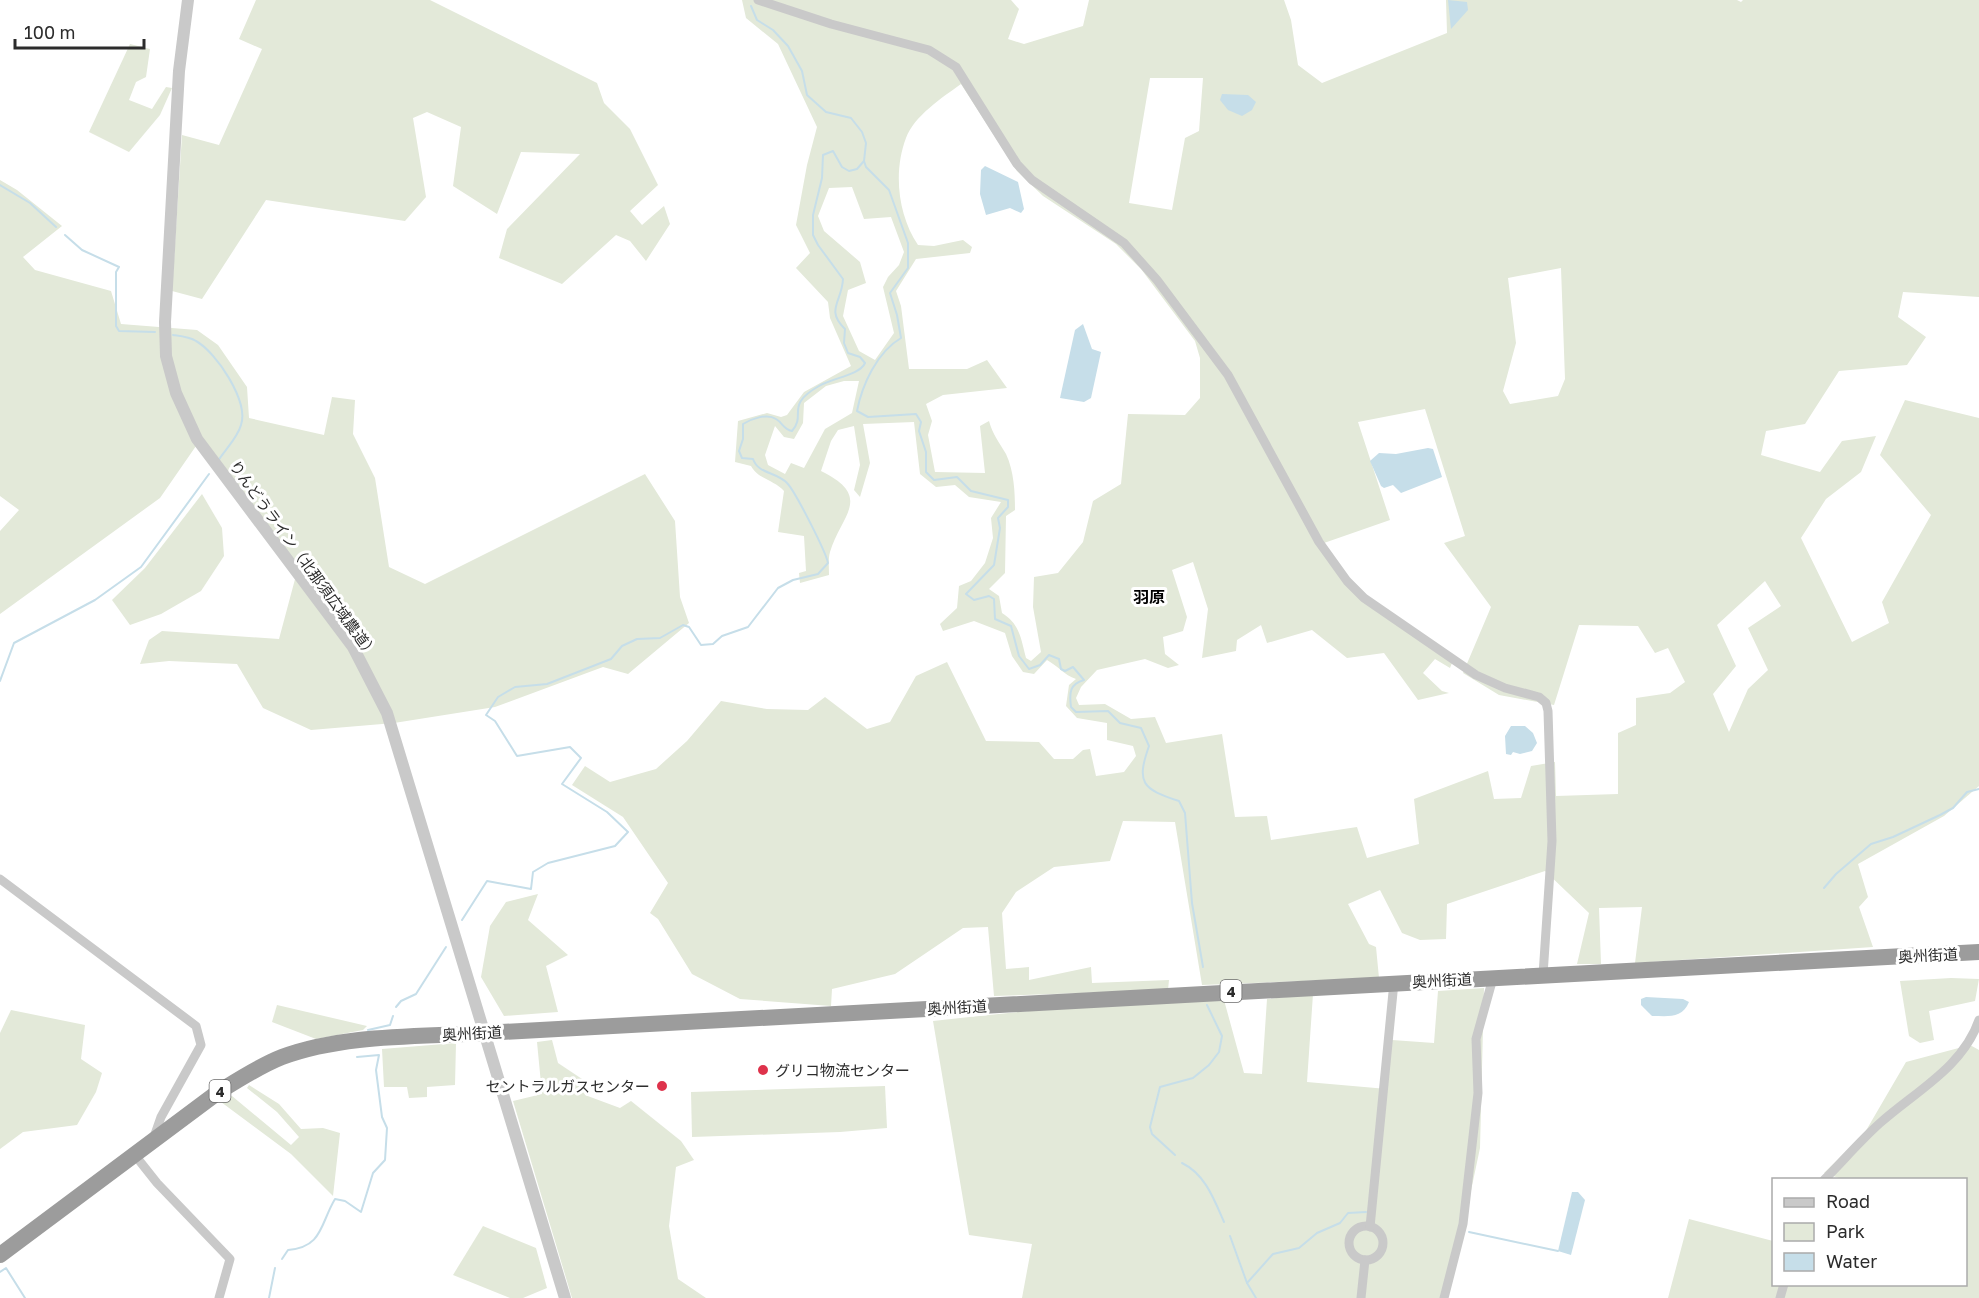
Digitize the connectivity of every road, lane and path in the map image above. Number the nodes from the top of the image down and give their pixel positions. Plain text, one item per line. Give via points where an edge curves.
1 (188, 0) edge
2 (758, 0) edge
3 (0, 879) edge
4 (1979, 952) edge
5 (1543, 975) junction
6 (1492, 978) junction
7 (1394, 982) junction
8 (1979, 1020) edge
9 (483, 1033) junction
10 (153, 1140) junction
11 (134, 1154) junction
12 (1825, 1178) edge
13 (1370, 1227) junction
14 (0, 1255) edge
15 (1365, 1260) junction
16 (219, 1298) edge
17 (566, 1298) edge
18 (1361, 1298) edge
19 (1444, 1298) edge

1 - 9 street, りんどうライン（北那須広域農道） via 179,71 165,322 166,356 176,393 197,439 353,647 375,687 395,738
2 - 5 street via 928,50 956,67 1017,164 1032,180 1124,243 1156,280 1228,375 1319,542 1347,581 1476,675 1546,703 1552,841
3 - 10 street via 196,1026 201,1045 160,1117
4 - 5 highway, 奥州街道 / 4
5 - 6 highway, 奥州街道 / 4
6 - 7 highway, 奥州街道 / 4
6 - 19 street via 1476,1039 1479,1093 1463,1224
7 - 9 highway, 奥州街道 / 4
7 - 13 street
8 - 12 street via 1968,1042 1941,1074 1882,1122
9 - 10 highway, 奥州街道 / 4 via 358,1042 281,1057 218,1093
9 - 17 street, りんどうライン（北那須広域農道）
10 - 11 highway, 奥州街道 / 4
11 - 14 highway, 奥州街道 / 4
11 - 16 street via 230,1259
13 - 15 street via 1379,1233 1383,1243 1379,1254
13 - 15 street via 1354,1231 1349,1240 1354,1256
15 - 18 street

